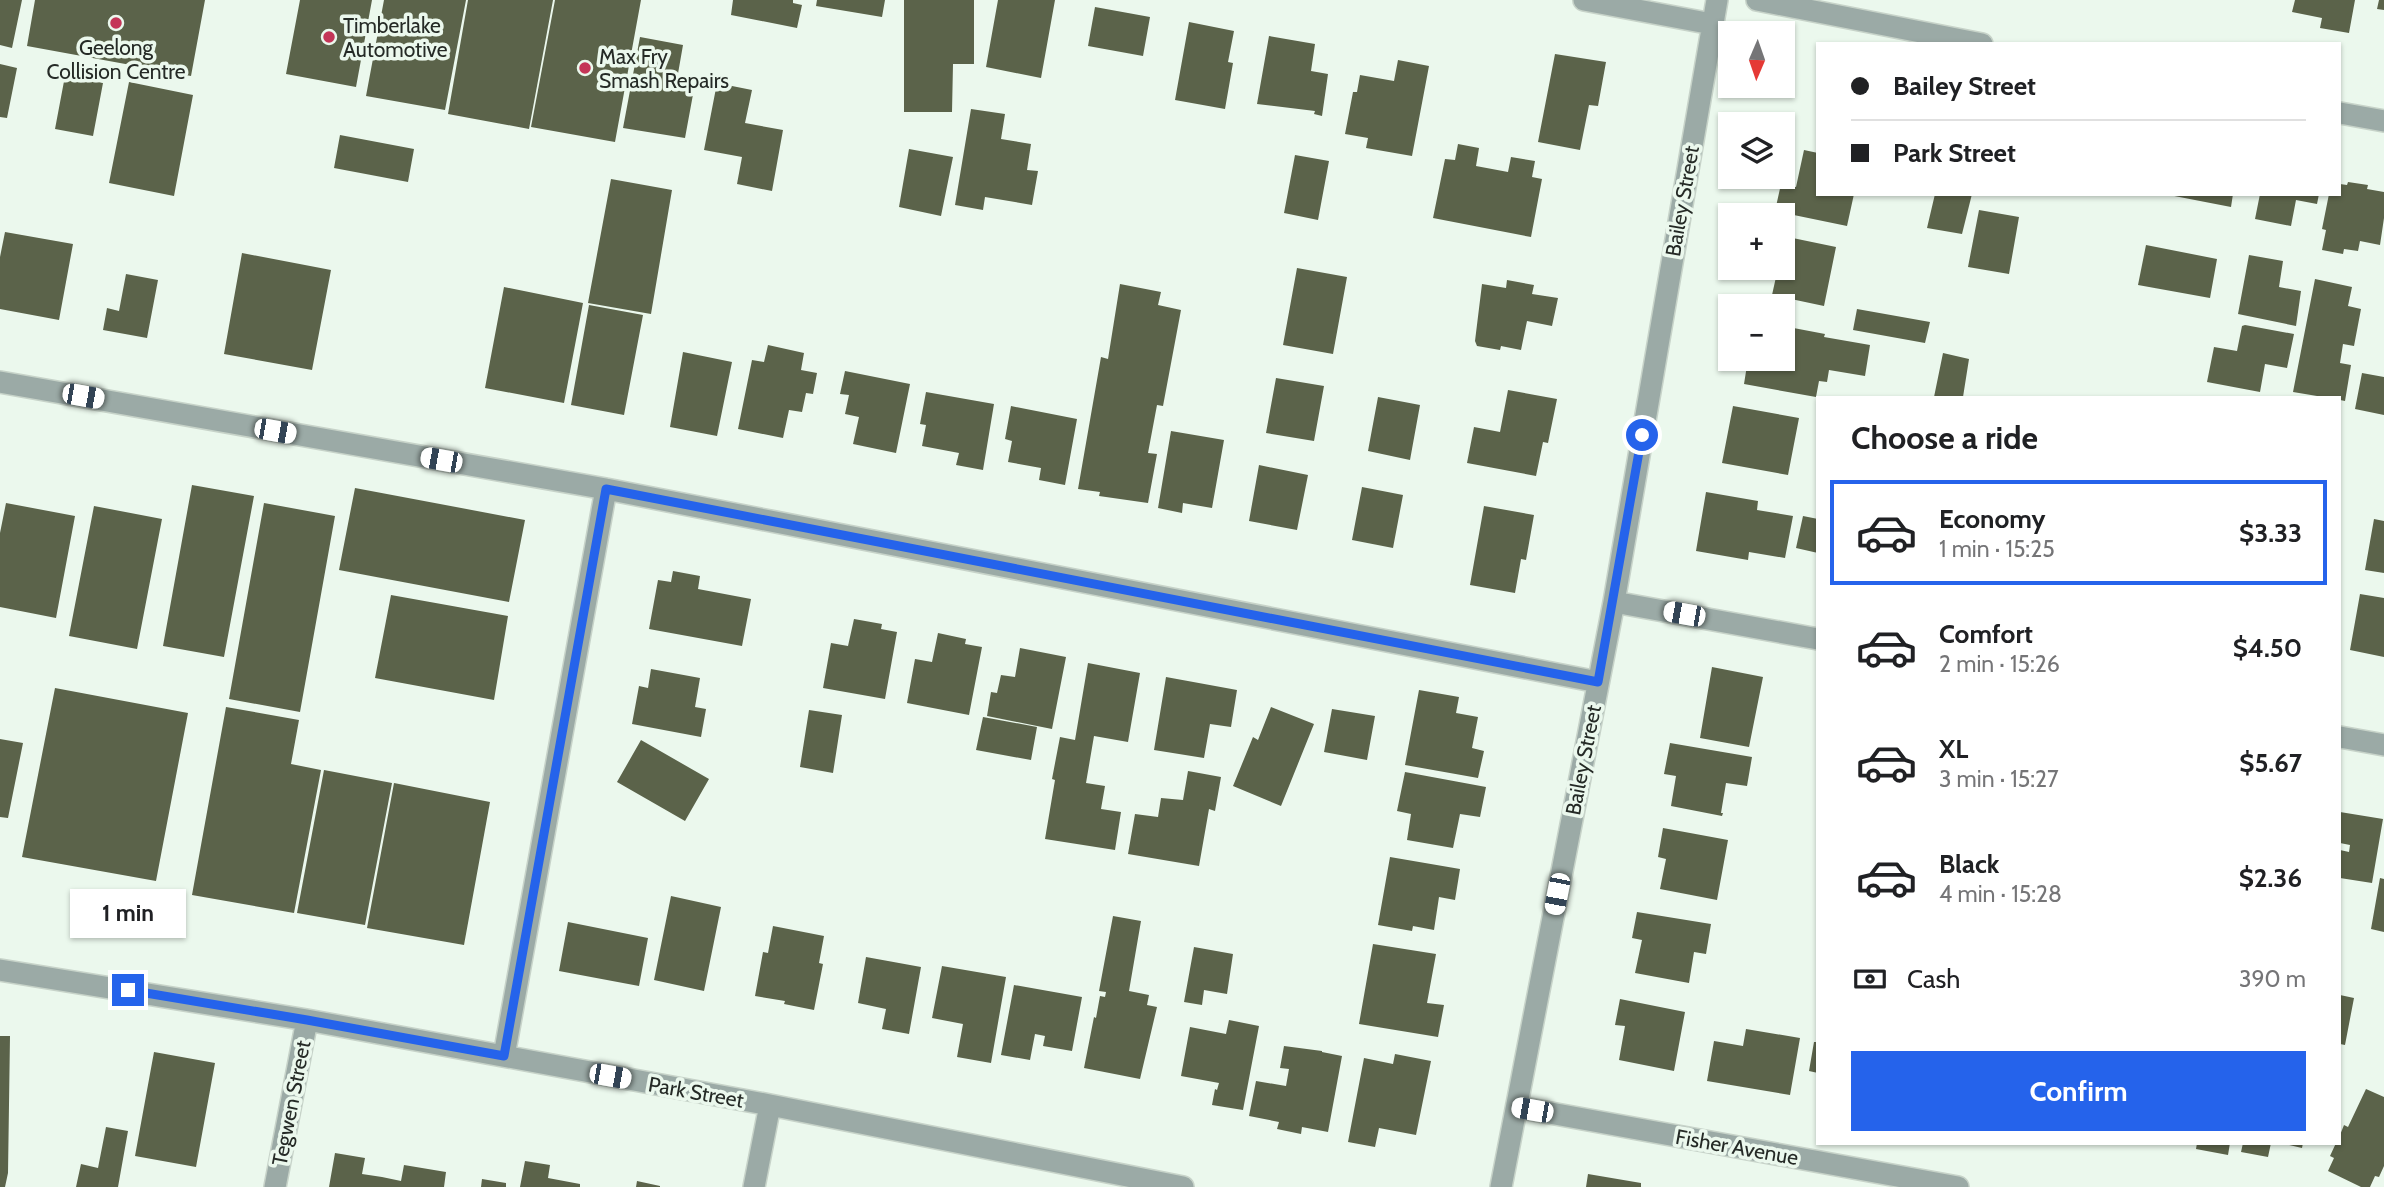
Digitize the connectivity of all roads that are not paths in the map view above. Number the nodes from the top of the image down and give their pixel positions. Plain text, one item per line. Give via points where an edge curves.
1 (1584, 0) edge
2 (1717, 0) edge
3 (1757, 0) edge
4 (1712, 24) junction
5 (1972, 42) edge
6 (2341, 113) edge
7 (2384, 121) edge
8 (0, 382) edge
9 (606, 489) junction
10 (1614, 601) junction
11 (1816, 639) edge
12 (1598, 682) junction
13 (2341, 737) edge
14 (2384, 745) edge
15 (0, 970) edge
16 (307, 1020) junction
17 (504, 1056) junction
18 (770, 1105) junction
19 (1517, 1107) junction
20 (275, 1187) edge
21 (754, 1187) edge
22 (1183, 1187) edge
23 (1501, 1187) edge
24 (1958, 1187) edge

1 - 4 street
2 - 4 street, Bailey Street
3 - 5 street
4 - 10 street, Bailey Street
6 - 7 street
8 - 9 street
9 - 12 street
9 - 17 street
10 - 11 street
10 - 12 street, Bailey Street
12 - 19 street, Bailey Street
13 - 14 street
15 - 16 street, Park Street
16 - 17 street, Park Street
16 - 20 street, Tegwen Street
17 - 18 street, Park Street
18 - 21 street
18 - 22 street, Park Street
19 - 23 street, Bailey Street
19 - 24 street, Fisher Avenue

